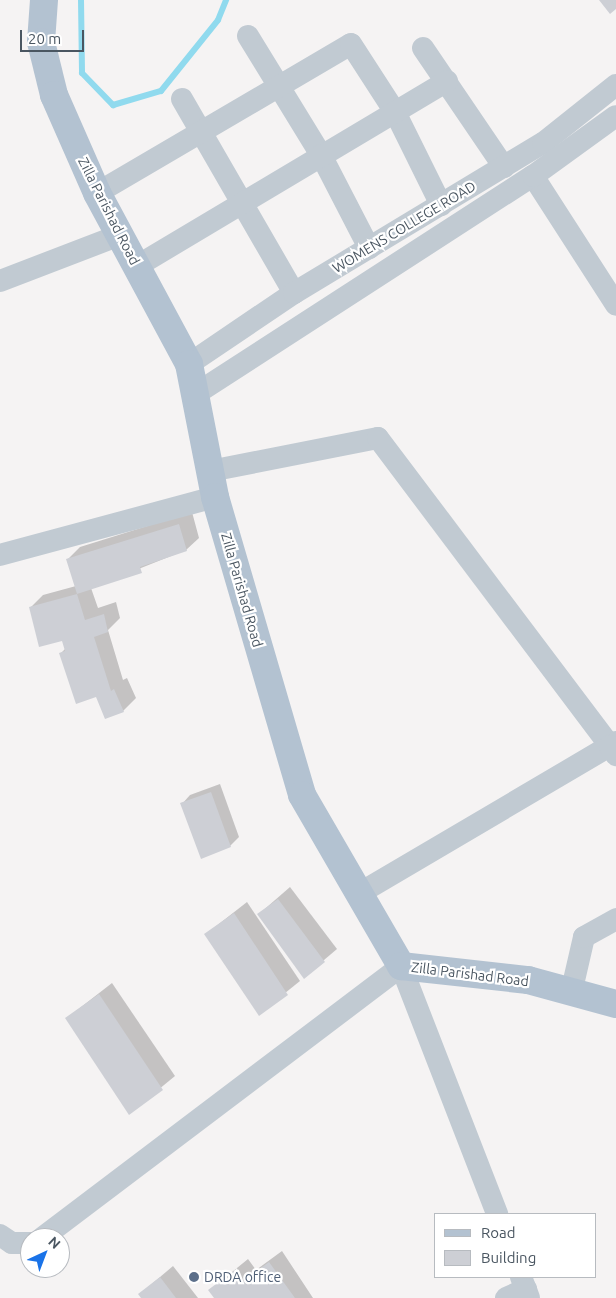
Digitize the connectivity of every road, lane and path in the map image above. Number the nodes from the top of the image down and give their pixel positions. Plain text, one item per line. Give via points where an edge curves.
1 (44, 0) edge
2 (248, 36) dead end
3 (423, 48) dead end
4 (447, 81) junction
5 (616, 85) edge
6 (281, 87) junction
7 (182, 98) dead end
8 (395, 112) junction
9 (613, 124) edge
10 (202, 134) junction
11 (321, 155) junction
12 (504, 167) junction
13 (533, 176) junction
14 (97, 192) junction
15 (242, 203) junction
16 (441, 205) junction
17 (120, 235) junction
18 (370, 248) junction
19 (137, 266) junction
20 (0, 281) edge
21 (294, 294) junction
22 (616, 305) edge
23 (189, 364) junction
24 (197, 393) junction
25 (210, 471) junction
26 (215, 497) junction
27 (0, 555) edge
28 (614, 748) edge
29 (360, 893) junction
30 (616, 919) edge
31 (401, 966) junction
32 (572, 988) junction
33 (616, 1004) edge
34 (497, 1213) edge
35 (55, 1228) edge
36 (0, 1235) edge
37 (20, 1243) edge

1 - 14 main road, Zilla Parishad Road via 41,42 54,95
2 - 6 street
3 - 4 street
4 - 8 street
4 - 12 street
5 - 12 street, WOMENS COLLEGE ROAD
6 - 8 street via 351,44
6 - 10 street
6 - 11 street
7 - 10 street
8 - 11 street
8 - 16 street
9 - 13 street, WOMENS COLLEGE ROAD
10 - 14 street
10 - 15 street
11 - 15 street
11 - 18 street
12 - 16 street, WOMENS COLLEGE ROAD
13 - 22 street
13 - 24 street, WOMENS COLLEGE ROAD
14 - 17 main road, Zilla Parishad Road
15 - 19 street
15 - 21 street
16 - 18 street, WOMENS COLLEGE ROAD
17 - 19 main road, Zilla Parishad Road
17 - 20 street
18 - 21 street, WOMENS COLLEGE ROAD
19 - 23 main road, Zilla Parishad Road
21 - 23 street, WOMENS COLLEGE ROAD
23 - 24 main road, Zilla Parishad Road
24 - 25 main road, Zilla Parishad Road
25 - 26 main road, Zilla Parishad Road
25 - 28 street via 378,438
26 - 27 street
26 - 29 main road, Zilla Parishad Road via 302,795
28 - 29 street
29 - 31 main road, Zilla Parishad Road
30 - 32 street via 584,937
31 - 32 main road, Zilla Parishad Road
31 - 34 street
31 - 35 street
32 - 33 main road, Zilla Parishad Road
36 - 37 street via 12,1243

